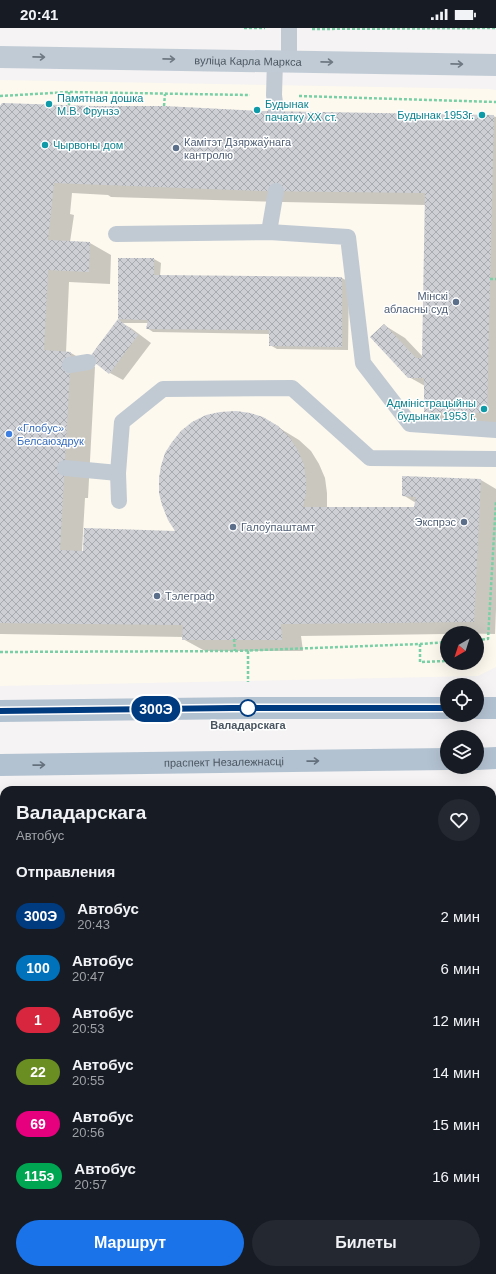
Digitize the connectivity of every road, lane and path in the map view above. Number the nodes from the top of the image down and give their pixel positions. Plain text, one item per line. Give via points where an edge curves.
1 (244, 28) edge
2 (289, 28) edge
3 (496, 28) edge
4 (0, 57) edge
5 (282, 61) junction
6 (496, 65) edge
7 (69, 92) dead end
8 (165, 94) dead end
9 (69, 105) dead end
10 (164, 106) dead end
11 (276, 111) dead end
12 (276, 191) dead end
13 (269, 232) junction
14 (116, 234) dead end
15 (490, 279) dead end
16 (496, 279) edge
17 (88, 362) dead end
18 (70, 366) dead end
19 (496, 430) edge
20 (496, 459) edge
21 (65, 468) dead end
22 (118, 473) junction
23 (119, 501) dead end
24 (496, 501) edge
25 (495, 538) edge
26 (234, 639) dead end
27 (484, 639) edge
28 (440, 643) edge
29 (420, 644) junction
30 (234, 651) junction
31 (0, 652) edge
32 (440, 661) edge
33 (440, 708) edge
34 (484, 708) edge
35 (496, 708) edge
36 (0, 711) edge
37 (496, 758) edge
38 (440, 759) edge
39 (484, 759) edge
40 (0, 765) edge

1 - 2 path
2 - 3 path
2 - 5 lane
4 -> 5 main road, вуліца Карла Маркса
5 -> 6 main road, вуліца Карла Маркса
5 - 11 lane via 274,95
7 - 9 path
8 - 10 path
12 - 13 lane
13 - 14 lane
13 - 19 lane via 348,237 363,363 410,424
15 - 16 path
17 - 18 lane
20 - 22 lane via 370,458 292,388 163,389 122,422
21 - 22 lane
22 - 23 lane
24 - 25 path
25 - 27 path via 488,639
26 - 30 path
28 - 29 path
29 - 30 path
29 - 32 path via 420,662
30 - 31 path
33 - 36 main road
34 - 35 main road
37 - 39 main road
40 -> 38 main road, праспект Незалежнасці

